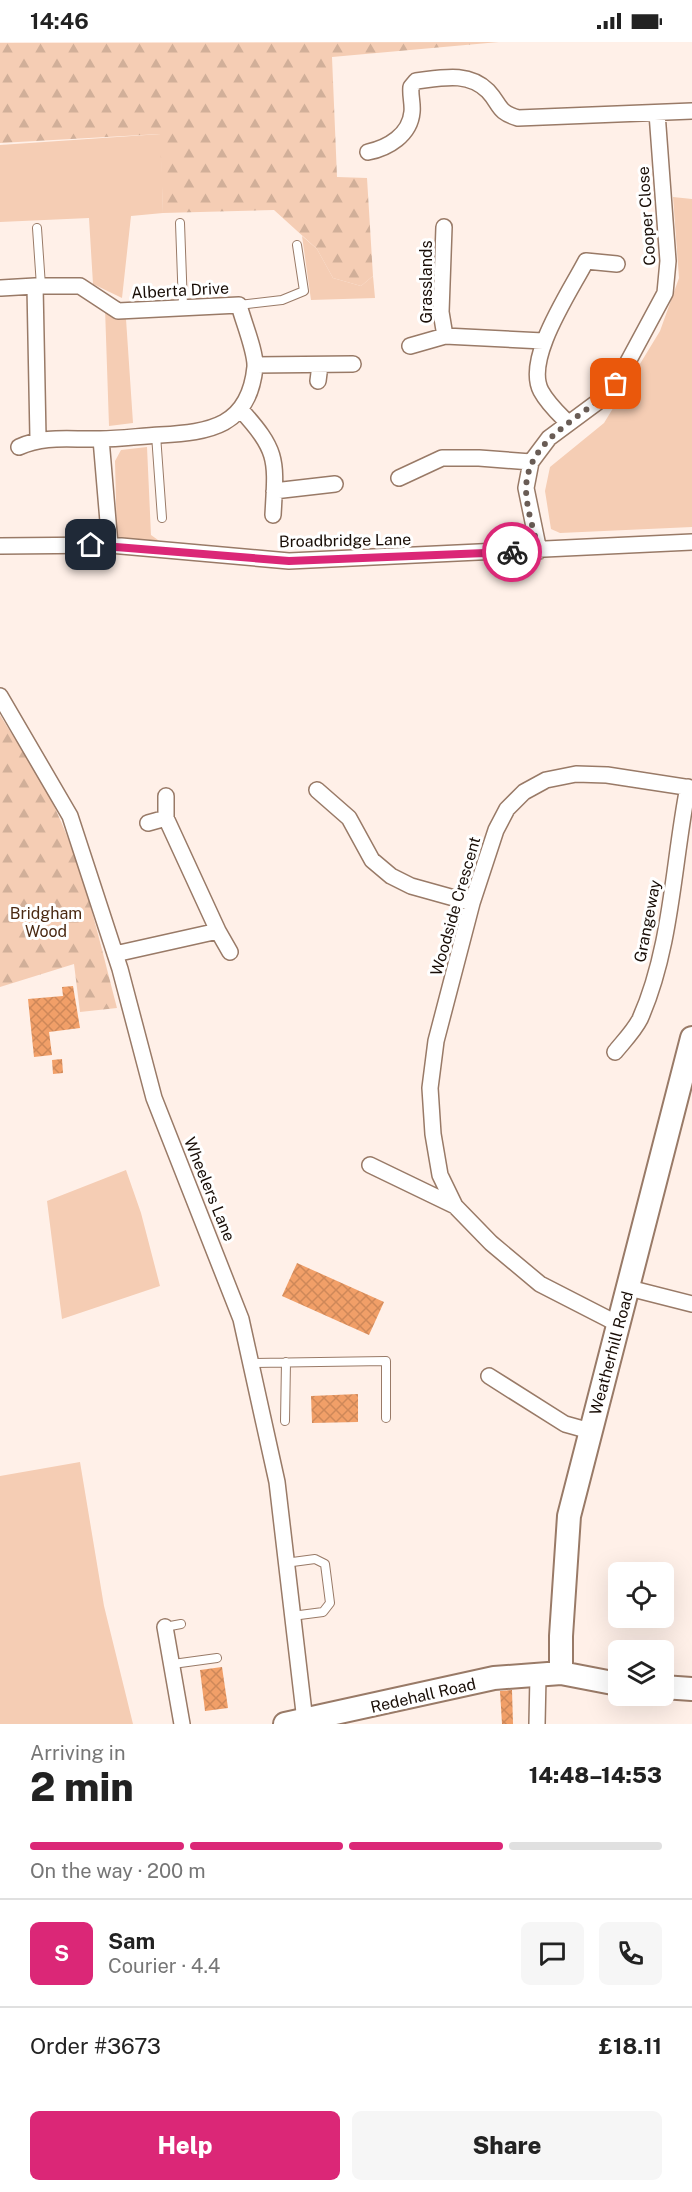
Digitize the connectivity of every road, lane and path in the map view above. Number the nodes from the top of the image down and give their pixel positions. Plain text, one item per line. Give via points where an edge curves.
1 (692, 111) edge
2 (657, 113) junction
3 (368, 152) dead end
4 (180, 223) dead end
5 (444, 227) dead end
6 (37, 228) dead end
7 (297, 246) dead end
8 (617, 264) dead end
9 (38, 286) junction
10 (2, 288) dead end
11 (239, 305) junction
12 (183, 306) junction
13 (445, 336) junction
14 (543, 341) junction
15 (410, 346) dead end
16 (320, 364) junction
17 (353, 364) dead end
18 (255, 365) junction
19 (318, 381) dead end
20 (241, 410) junction
21 (568, 423) junction
22 (156, 435) junction
23 (38, 438) junction
24 (101, 439) junction
25 (19, 447) dead end
26 (531, 462) junction
27 (399, 478) dead end
28 (335, 484) dead end
29 (274, 491) junction
30 (273, 515) dead end
31 (162, 518) dead end
32 (692, 542) edge
33 (110, 545) junction
34 (0, 546) edge
35 (539, 551) junction
36 (0, 696) edge
37 (690, 788) edge
38 (317, 790) dead end
39 (166, 796) dead end
40 (166, 818) junction
41 (148, 823) dead end
42 (472, 903) junction
43 (218, 931) junction
44 (230, 952) dead end
45 (115, 954) junction
46 (692, 1038) edge
47 (615, 1052) dead end
48 (370, 1165) dead end
49 (455, 1206) junction
50 (629, 1288) junction
51 (692, 1304) edge
52 (618, 1324) junction
53 (286, 1362) junction
54 (253, 1363) junction
55 (489, 1376) dead end
56 (386, 1418) dead end
57 (285, 1421) dead end
58 (590, 1431) junction
59 (285, 1563) junction
60 (292, 1616) junction
61 (181, 1624) dead end
62 (165, 1627) joint
63 (217, 1658) dead end
64 (173, 1664) junction
65 (561, 1673) junction
66 (538, 1676) junction
67 (608, 1682) edge
68 (674, 1688) edge
69 (692, 1689) edge
70 (332, 1720) edge
71 (297, 1723) edge
72 (182, 1724) edge
73 (537, 1724) edge

1 - 2 street
2 - 3 street via 518,118 505,114 488,92 473,81 459,77 416,81 411,87 412,112 401,136 383,149
2 - 21 street, Cooper Close via 668,261 664,293 616,384 597,404
4 - 12 lane
5 - 13 street, Grasslands via 441,312
6 - 9 lane
7 - 11 lane via 304,291 282,300
8 - 14 street via 586,261
9 - 10 street, Alberta Drive
9 - 12 street, Alberta Drive via 80,286 118,311
9 - 23 street
11 - 12 street, Alberta Drive
11 - 18 street, Alberta Drive
13 - 14 street, Grasslands
13 - 15 street, Grasslands
14 - 21 street via 537,362 540,389
16 - 17 street
16 - 18 street
16 - 19 street
18 - 20 street
20 - 22 street via 212,430
20 - 29 street via 264,435 274,456
21 - 26 street, Cooper Close via 540,448
22 - 24 street
22 - 31 lane
23 - 24 street
23 - 25 street
24 - 33 street
26 - 27 street via 442,458
26 - 35 street via 526,488
28 - 29 street
29 - 30 street
32 - 35 street, Broadbridge Lane
33 - 34 street, Broadbridge Lane
33 - 35 street, Broadbridge Lane via 289,561
36 - 45 street, Wheelers Lane via 65,805
37 - 42 street, Woodside Crescent via 606,775 576,774 546,780 524,792 507,809
37 - 47 street, Grangeway via 654,977 639,1021
38 - 42 street via 349,818 372,861 391,876 411,886
39 - 40 street
40 - 41 street
40 - 43 street
42 - 49 street, Woodside Crescent via 436,1041 430,1088 440,1175
43 - 44 street
43 - 45 street
45 - 54 street, Wheelers Lane via 154,1098 225,1274
46 - 50 street, Weatherhill Road
48 - 49 street, Woodside Crescent
49 - 52 street, Woodside Crescent via 540,1284
50 - 51 street
50 - 52 street, Weatherhill Road
52 - 58 street, Weatherhill Road
53 - 54 lane
53 - 56 lane via 387,1361
53 - 57 lane
54 - 59 street, Wheelers Lane via 277,1482
55 - 58 street via 565,1424
58 - 65 street, Weatherhill Road via 569,1516
59 - 60 street, Wheelers Lane
59 - 60 lane via 315,1559 325,1564 330,1603 323,1612
60 - 71 street, Wheelers Lane
61 - 62 lane
62 - 64 street
63 - 64 lane
64 - 72 street
65 - 66 street, Redehall Road
65 - 67 street, Redehall Road
66 - 70 street, Redehall Road via 494,1678
66 - 73 street
68 - 69 street
70 - 71 street, Redehall Road

